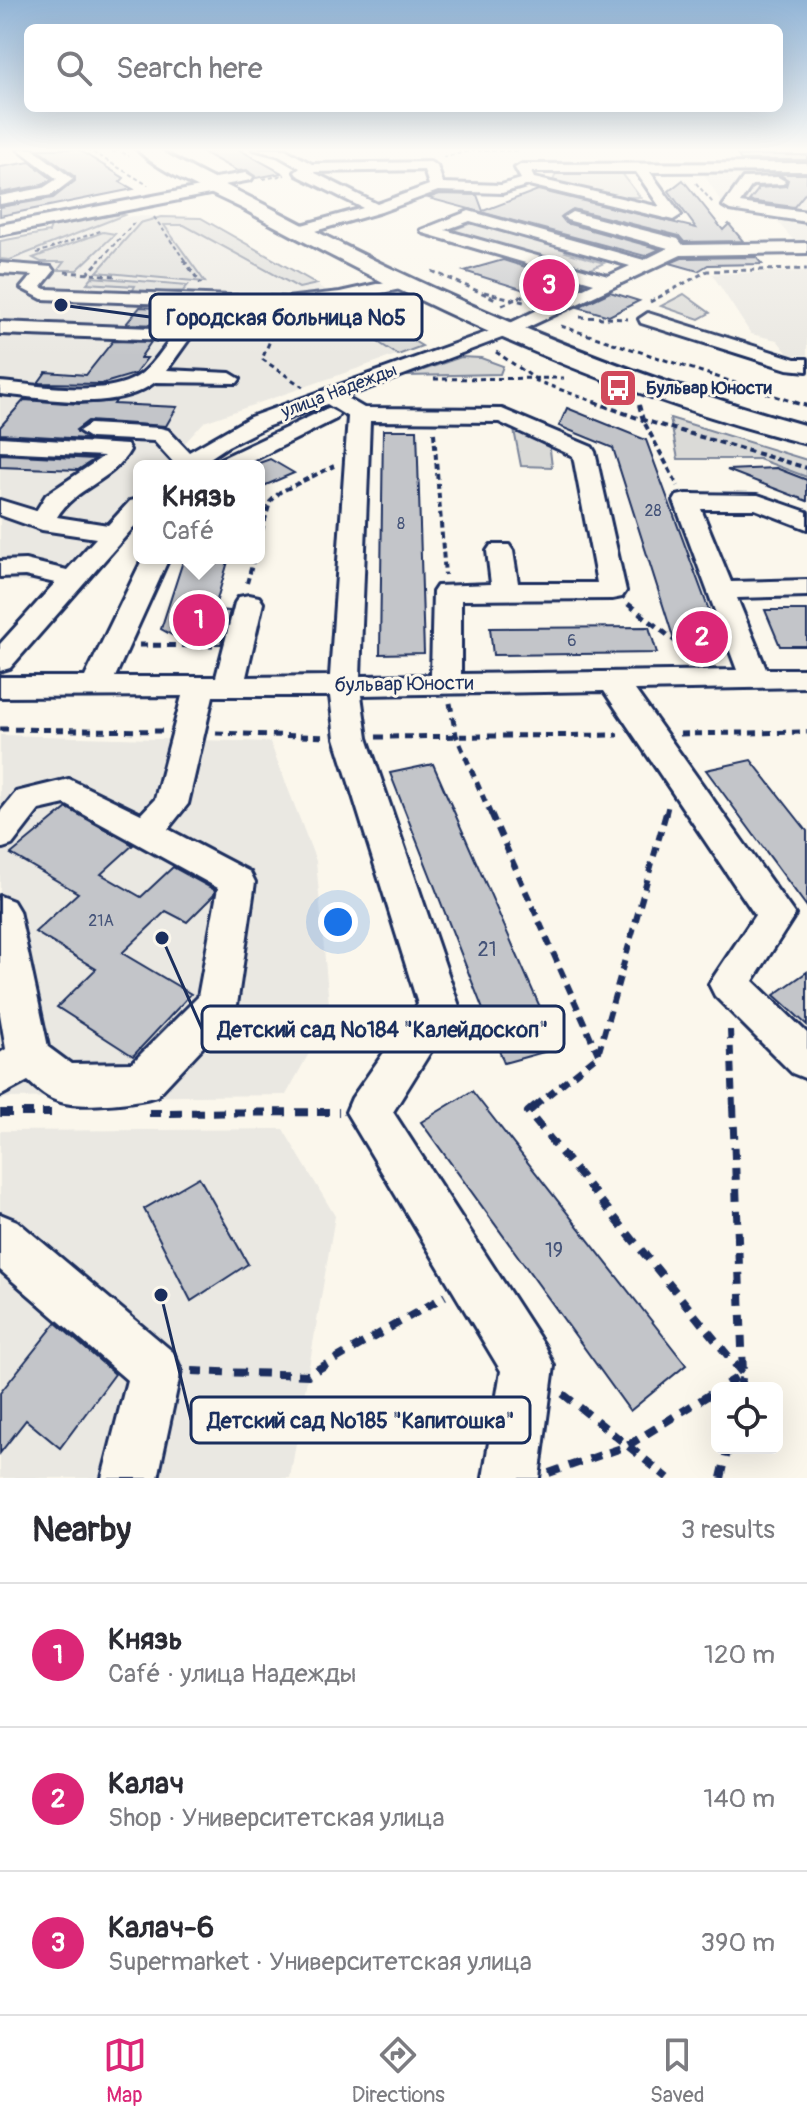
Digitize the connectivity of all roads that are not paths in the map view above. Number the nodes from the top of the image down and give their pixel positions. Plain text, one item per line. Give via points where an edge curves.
1 (66, 218) edge
2 (285, 218) edge
3 (345, 218) edge
4 (431, 218) edge
5 (457, 218) edge
6 (476, 218) edge
7 (576, 218) edge
8 (56, 220) junction
9 (419, 224) junction
10 (0, 230) edge
11 (303, 230) junction
12 (0, 237) edge
13 (807, 248) edge
14 (678, 250) junction
15 (645, 265) junction
16 (0, 268) edge
17 (610, 282) junction
18 (399, 284) junction
19 (208, 300) junction
20 (643, 311) road end
21 (506, 322) junction
22 (0, 328) edge
23 (180, 335) junction
24 (807, 365) edge
25 (152, 376) junction
26 (230, 379) dead end
27 (0, 388) edge
28 (338, 404) junction
29 (0, 426) edge
30 (807, 426) edge
31 (807, 435) edge
32 (0, 444) edge
33 (182, 460) edge
34 (192, 460) edge
35 (235, 460) edge
36 (0, 507) edge
37 (133, 512) edge
38 (807, 521) edge
39 (42, 522) junction
40 (112, 533) junction
41 (500, 551) dead end
42 (153, 564) edge
43 (0, 569) edge
44 (71, 579) junction
45 (807, 588) edge
46 (721, 590) junction
47 (506, 591) junction
48 (249, 603) dead end
49 (0, 662) edge
50 (751, 668) junction
51 (807, 678) edge
52 (612, 680) junction
53 (446, 684) junction
54 (215, 686) junction
55 (344, 686) junction
56 (0, 687) edge
57 (95, 687) junction
58 (145, 832) junction
59 (0, 836) edge
60 (0, 911) edge
61 (807, 1060) edge
62 (14, 1067) edge
63 (0, 1238) edge
64 (130, 1478) edge
65 (511, 1478) edge

1 - 8 street
2 - 11 main road
3 - 11 street
4 - 9 street
5 - 9 street
6 - 15 street
7 - 14 street via 672,242
8 - 10 street
8 - 12 street via 45,229
9 - 17 street
11 - 18 main road
11 - 21 main road
13 - 14 street
14 - 15 street, улица Надежды
15 - 17 street, улица Надежды
16 - 19 street via 45,271 30,288 42,294
17 - 21 street, улица Надежды via 554,317
18 - 19 street via 327,300
18 - 21 main road
19 - 23 street
20 - 24 street via 794,365
21 - 28 street, улица Надежды
21 - 30 main road via 684,390
21 - 31 main road via 633,381
22 - 23 street
23 - 25 street
25 - 26 street
25 - 27 street via 114,392
28 - 34 street, улица Надежды via 258,422
28 - 35 street
28 - 47 street via 432,415 502,416 584,452 612,591
28 - 55 street via 357,455
29 - 33 street via 160,435
32 - 39 street via 119,450 112,462 55,500
36 - 39 street
37 - 40 street
38 - 46 street via 758,502 686,501
39 - 40 street
40 - 44 street
41 - 47 street
42 - 57 street
43 - 44 street via 25,568
44 - 49 street
45 - 46 street
46 - 50 street
47 - 53 street via 447,592
48 - 54 street via 239,646
50 - 51 street, бульвар Юности
50 - 52 street, бульвар Юности
52 - 53 street, бульвар Юности
52 - 61 street via 776,915 729,984
53 - 55 street, бульвар Юности
54 - 55 street, бульвар Юности
54 - 57 street, бульвар Юности
54 - 58 street via 189,732 171,804
55 - 65 street via 351,738 439,1006 368,1112 528,1366
56 - 57 street, бульвар Юности
58 - 59 street via 69,791 28,801
58 - 62 street via 237,882 217,1005 142,1082 64,1084
60 - 62 street
63 - 64 street via 155,1370

